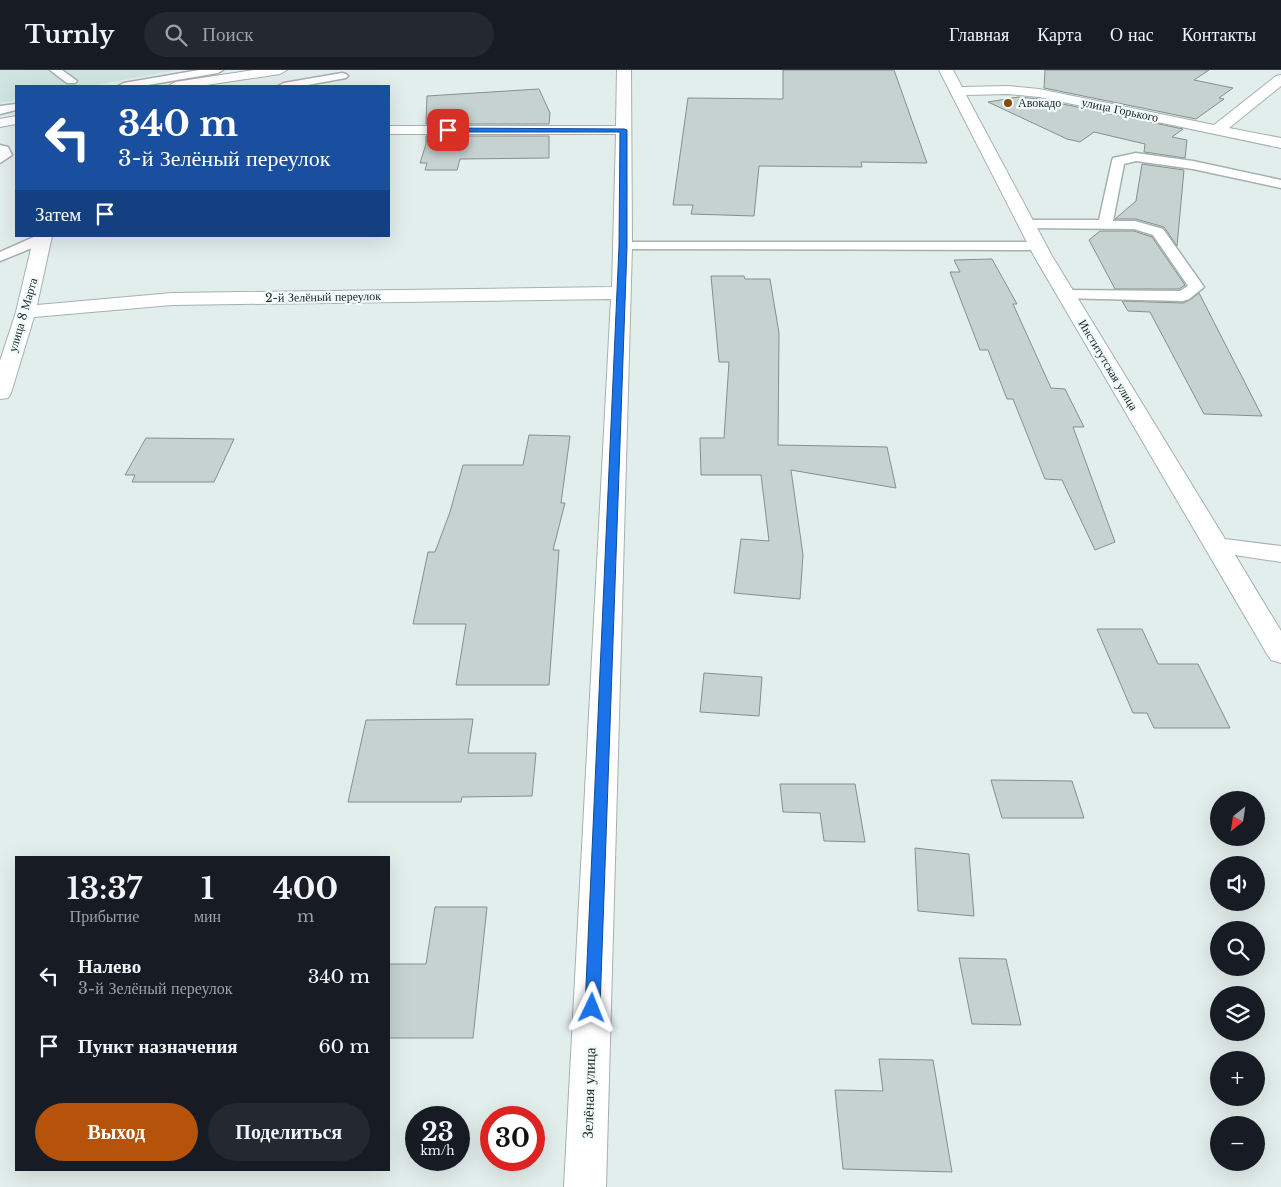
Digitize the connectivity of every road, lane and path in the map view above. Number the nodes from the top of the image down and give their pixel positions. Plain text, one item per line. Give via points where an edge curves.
1 (55, 70) edge
2 (218, 70) edge
3 (280, 70) edge
4 (624, 70) edge
5 (946, 70) edge
6 (342, 76) dead end
7 (1281, 79) edge
8 (71, 81) dead end
9 (130, 85) edge
10 (182, 85) edge
11 (290, 85) edge
12 (956, 91) junction
13 (15, 107) edge
14 (0, 110) edge
15 (15, 120) edge
16 (0, 123) edge
17 (390, 130) edge
18 (624, 130) junction
19 (1217, 130) junction
20 (1281, 143) edge
21 (0, 149) edge
22 (0, 158) edge
23 (1281, 184) edge
24 (1026, 224) junction
25 (1105, 225) junction
26 (43, 237) edge
27 (623, 246) junction
28 (1038, 246) junction
29 (0, 257) edge
30 (621, 293) junction
31 (1066, 295) junction
32 (26, 312) junction
33 (0, 393) edge
34 (1216, 545) junction
35 (1281, 554) edge
36 (1281, 654) edge
37 (585, 1187) edge

1 - 8 lane
2 - 9 lane
3 - 10 street
4 - 18 street, Зелёная улица
5 - 12 street, Институтская улица
6 - 11 lane
7 - 19 street
12 - 19 street, улица Горького via 1039,93
12 - 24 street, Институтская улица
13 - 14 lane
15 - 16 street
17 - 18 street
18 - 27 street, Зелёная улица
19 - 20 street, улица Горького
21 - 22 lane via 6,154
23 - 25 lane via 1193,165 1136,157 1118,161
24 - 25 lane
24 - 28 street, Институтская улица
25 - 31 lane via 1135,225 1158,232 1196,288 1183,296
26 - 29 lane
26 - 32 street, улица 8 Марта
27 - 28 lane
27 - 30 street, Зелёная улица
28 - 31 street, Институтская улица
30 - 32 street, 2-й Зелёный переулок via 172,299
30 - 37 street, Зелёная улица
31 - 34 street, Институтская улица
32 - 33 street, улица 8 Марта
34 - 35 street
34 - 36 street, Институтская улица

